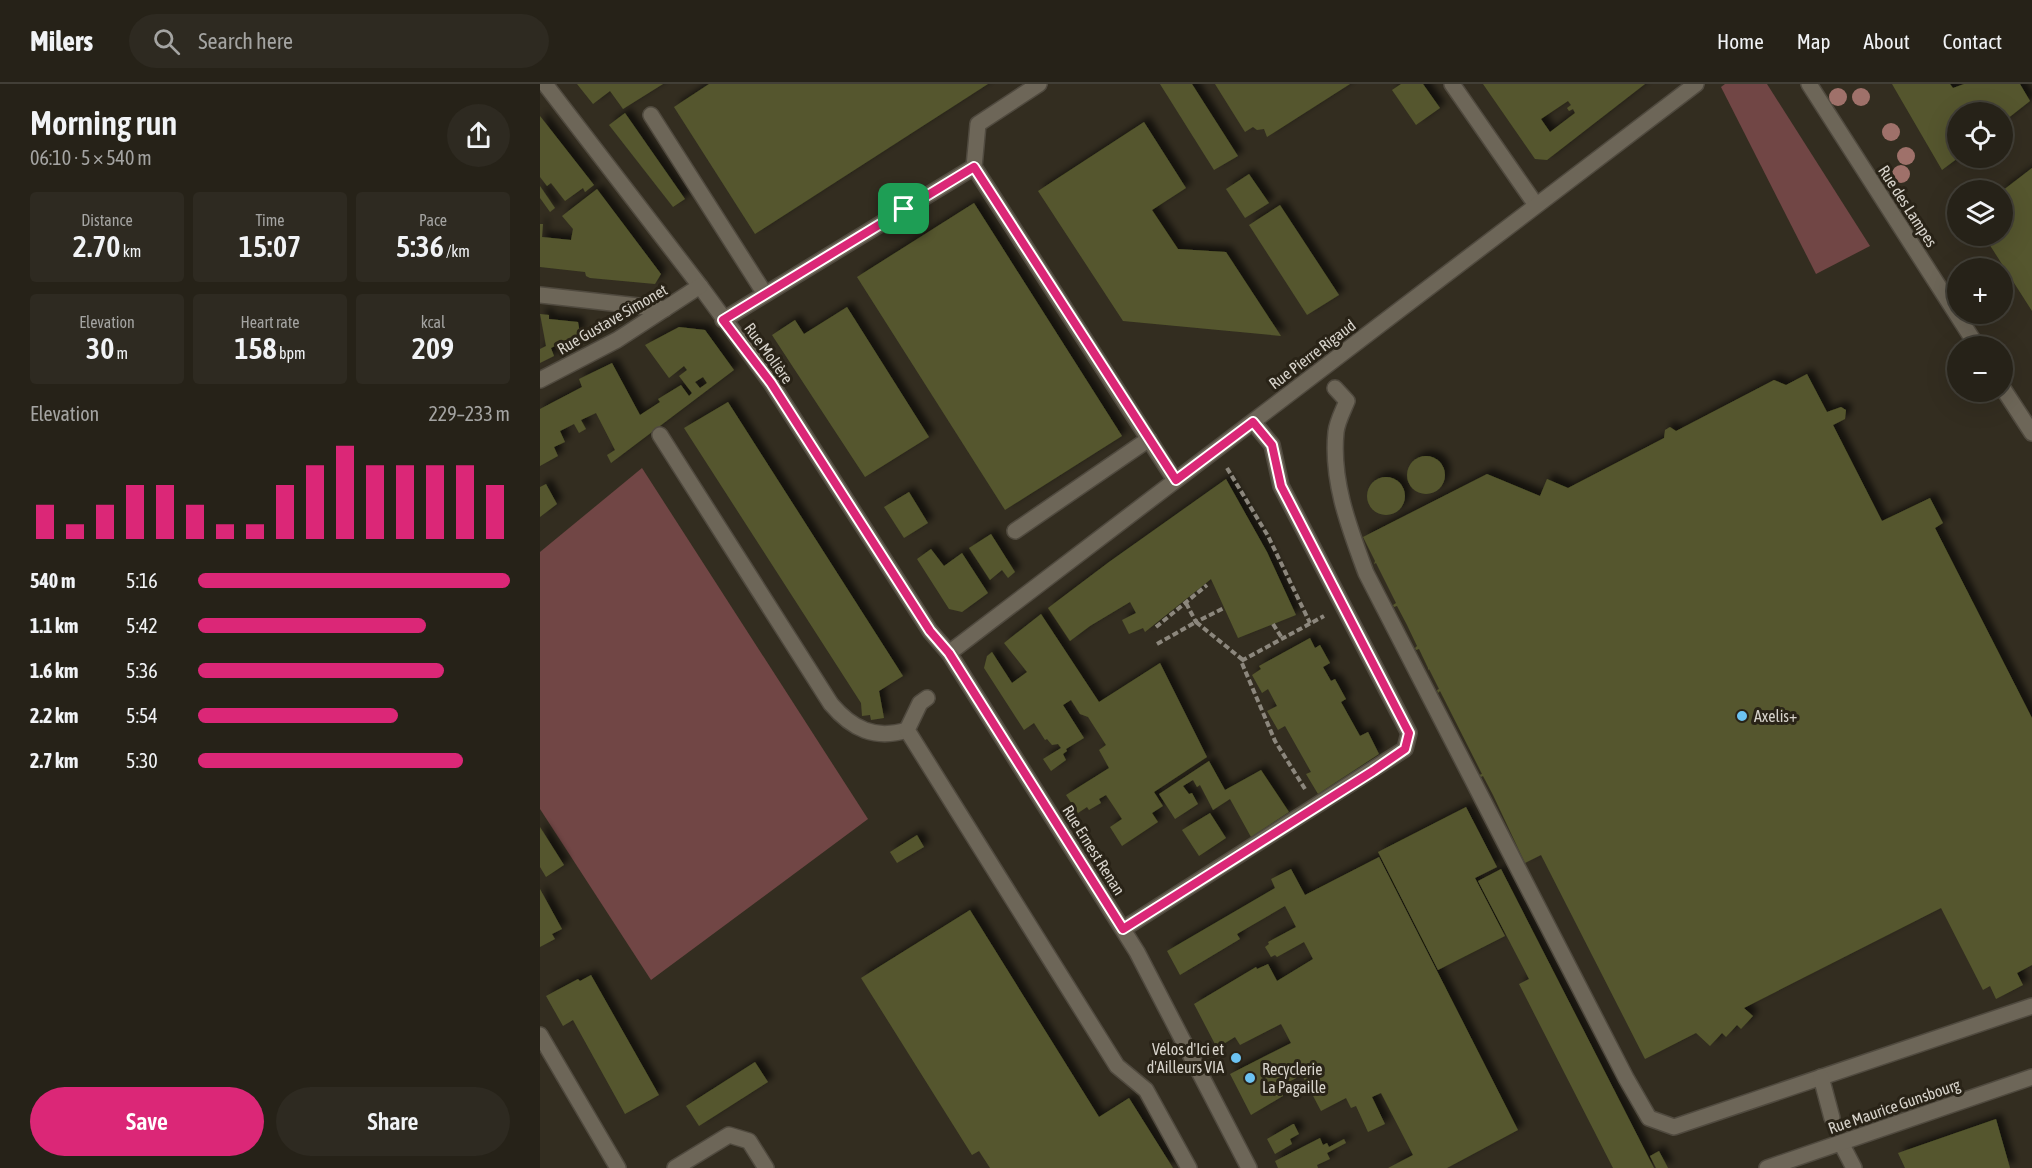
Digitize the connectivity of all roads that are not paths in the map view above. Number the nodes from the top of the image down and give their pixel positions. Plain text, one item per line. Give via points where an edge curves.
1 (545, 84) edge
2 (1038, 84) edge
3 (1452, 84) edge
4 (1696, 84) edge
5 (1809, 84) edge
6 (651, 115) dead end
7 (974, 167) junction
8 (1536, 205) junction
9 (700, 286) junction
10 (765, 294) junction
11 (540, 296) edge
12 (665, 309) junction
13 (723, 320) junction
14 (1971, 336) edge
15 (540, 380) edge
16 (1335, 388) dead end
17 (2012, 402) edge
18 (1253, 422) junction
19 (2032, 433) edge
20 (660, 435) dead end
21 (1149, 439) junction
22 (1176, 480) junction
23 (1016, 531) dead end
24 (949, 653) junction
25 (927, 698) dead end
26 (907, 730) junction
27 (1123, 929) junction
28 (2032, 1006) edge
29 (540, 1035) edge
30 (1821, 1077) junction
31 (2032, 1077) edge
32 (1832, 1118) dead end
33 (1841, 1143) junction
34 (1196, 1167) edge
35 (618, 1168) edge
36 (675, 1168) edge
37 (766, 1168) edge
38 (1249, 1168) edge
39 (1767, 1168) edge
40 (1854, 1168) edge

1 - 9 street, Rue Molière
2 - 7 street via 978,124
3 - 8 street
4 - 8 street, Rue Pierre Rigaud
5 - 14 street, Rue des Lampes
6 - 10 street
7 - 10 street
7 - 21 street
8 - 18 street, Rue Pierre Rigaud
9 - 12 street, Rue Gustave Simonet
9 - 13 street, Rue Molière
10 - 13 street
11 - 12 street
12 - 15 street, Rue Gustave Simonet via 617,340
13 - 24 street, Rue Molière via 771,383 930,631
16 - 30 street via 1347,401 1336,430 1337,482 1366,573 1649,1118 1674,1127
17 - 19 street
18 - 22 street, Rue Pierre Rigaud
18 - 27 street via 1272,445 1281,486 1409,733 1405,749
20 - 26 street via 831,704 845,720 870,732 891,735
21 - 22 street
21 - 23 street
22 - 24 street, Rue Pierre Rigaud
24 - 27 street, Rue Ernest Renan
25 - 26 street via 920,703
26 - 34 street via 1117,1066 1146,1090
27 - 38 street, Rue Ernest Renan
28 - 30 street
29 - 35 street
30 - 32 street
31 - 33 street, Rue Maurice Gunsbourg
33 - 39 street, Rue Maurice Gunsbourg
33 - 40 street
36 - 37 street via 729,1135 749,1141

